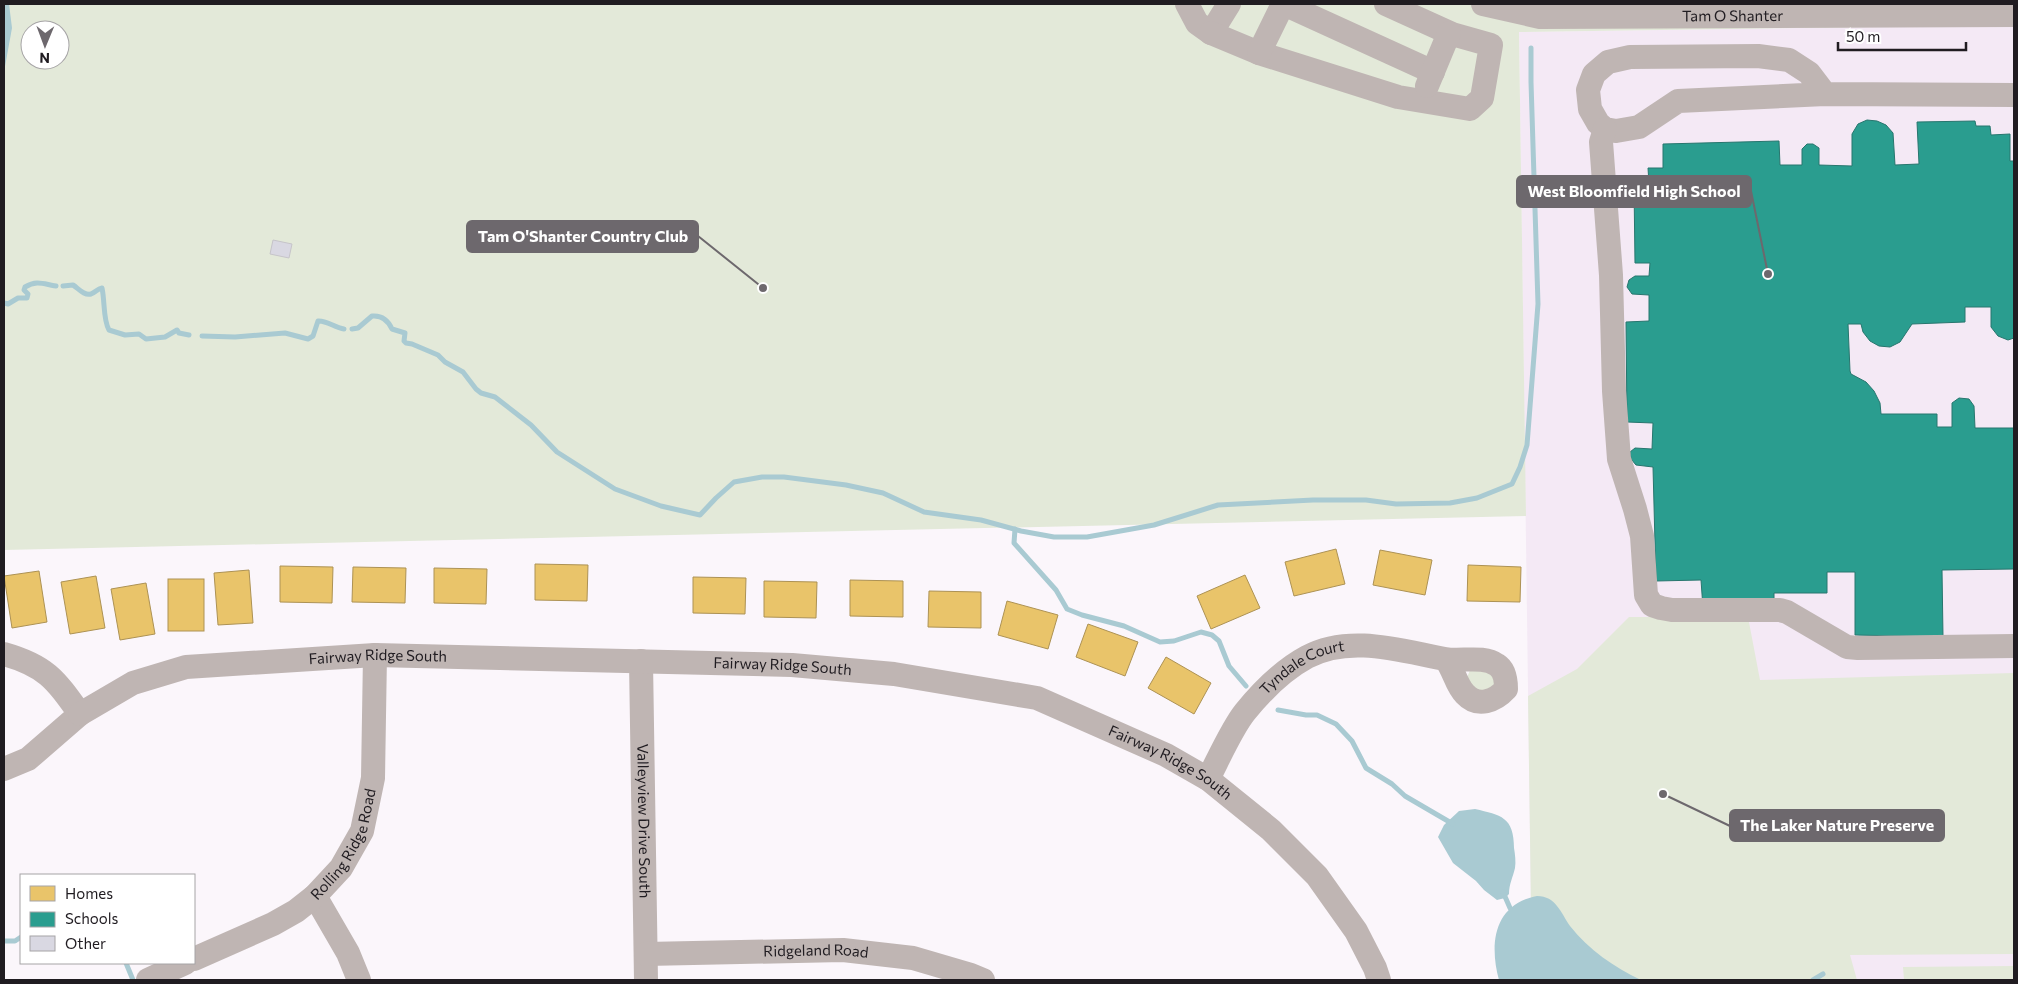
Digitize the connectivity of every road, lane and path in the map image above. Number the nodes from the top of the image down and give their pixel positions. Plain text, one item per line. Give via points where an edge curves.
1 (1187, 4) edge
2 (1229, 4) edge
3 (1283, 4) edge
4 (1386, 4) edge
5 (1483, 4) edge
6 (2014, 15) edge
7 (1211, 33) junction
8 (1449, 33) junction
9 (1259, 54) junction
10 (1433, 72) junction
11 (1825, 94) junction
12 (2014, 95) edge
13 (1420, 101) junction
14 (1605, 128) junction
15 (2014, 646) edge
16 (4, 654) edge
17 (375, 655) junction
18 (1446, 660) dead end
19 (641, 661) junction
20 (80, 714) junction
21 (4, 770) edge
22 (1208, 779) junction
23 (315, 896) junction
24 (646, 954) junction
25 (195, 958) edge
26 (183, 964) edge
27 (148, 980) edge
28 (359, 980) edge
29 (646, 980) edge
30 (983, 980) edge
31 (1379, 980) edge

1 - 7 street via 1197,23
2 - 7 street
3 - 9 street
3 - 10 street
4 - 8 street
5 - 6 street, Tam O Shanter via 1540,18
7 - 9 street
8 - 10 street
8 - 13 street via 1491,45 1482,98 1470,109
9 - 13 street
10 - 13 street
11 - 12 street
11 - 14 street via 1678,101 1639,127 1616,131
11 - 14 street via 1810,73 1789,60 1758,56 1630,57 1608,62 1594,74 1588,90 1590,109
14 - 15 street via 1601,142 1612,275 1619,459 1642,536 1644,586 1652,605 1680,610 1780,610 1847,647
16 - 20 street via 41,668 58,683
17 - 19 street, Fairway Ridge South
17 - 20 street, Fairway Ridge South via 186,667 133,683
17 - 23 street, Rolling Ridge Road via 373,778 362,831 341,868
18 - 22 street, Tyndale Court via 1380,647 1333,646 1309,656 1286,670 1244,713
19 - 22 street, Fairway Ridge South via 792,665 894,674 1037,698 1166,755
19 - 24 street, Valleyview Drive South
20 - 21 street, Fairway Ridge South via 28,759
22 - 31 street, Fairway Ridge South via 1271,830 1317,876 1356,931
23 - 25 street, Rolling Ridge Road via 273,924
23 - 28 street via 348,953
24 - 29 street, Valleyview Drive South
24 - 30 street, Ridgeland Road via 843,950 913,958
26 - 27 street

